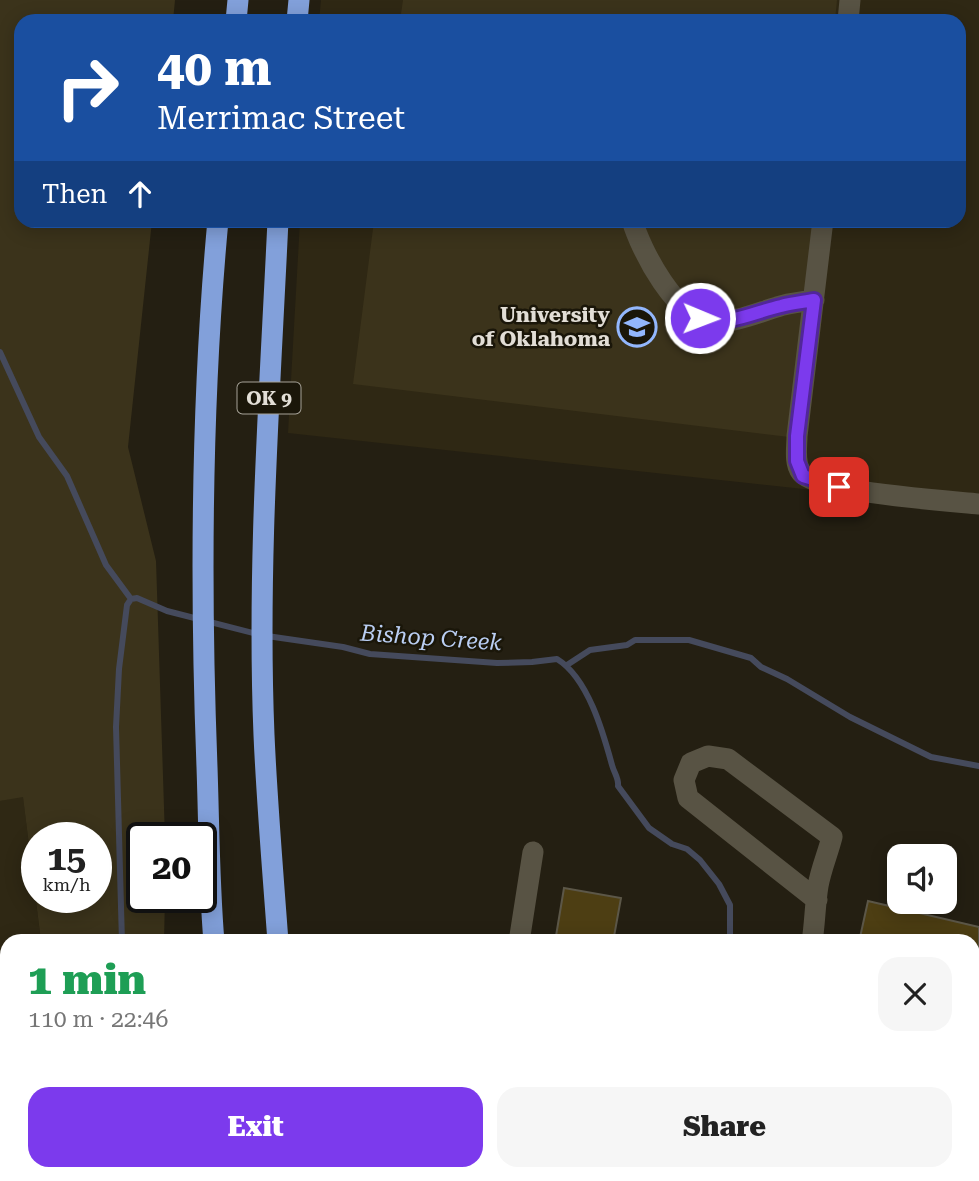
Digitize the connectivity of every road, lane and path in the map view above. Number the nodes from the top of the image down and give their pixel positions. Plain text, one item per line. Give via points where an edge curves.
1 (217, 228) edge
2 (278, 228) edge
3 (634, 228) edge
4 (822, 228) edge
5 (814, 300) junction
6 (979, 505) edge
7 (533, 852) dead end
8 (817, 900) junction
9 (214, 934) edge
10 (277, 934) edge
11 (520, 934) edge
12 (813, 934) edge

1 - 9 highway, OK 9 via 209,311 202,564
2 - 10 highway, OK 9 via 263,576 264,734
3 - 5 street via 666,286 685,310 700,318 731,320
4 - 5 street
5 - 6 street via 797,436 803,476 877,493
7 - 11 street
8 - 8 street via 688,798 684,780 691,763 708,756 728,759 832,837
8 - 12 street

